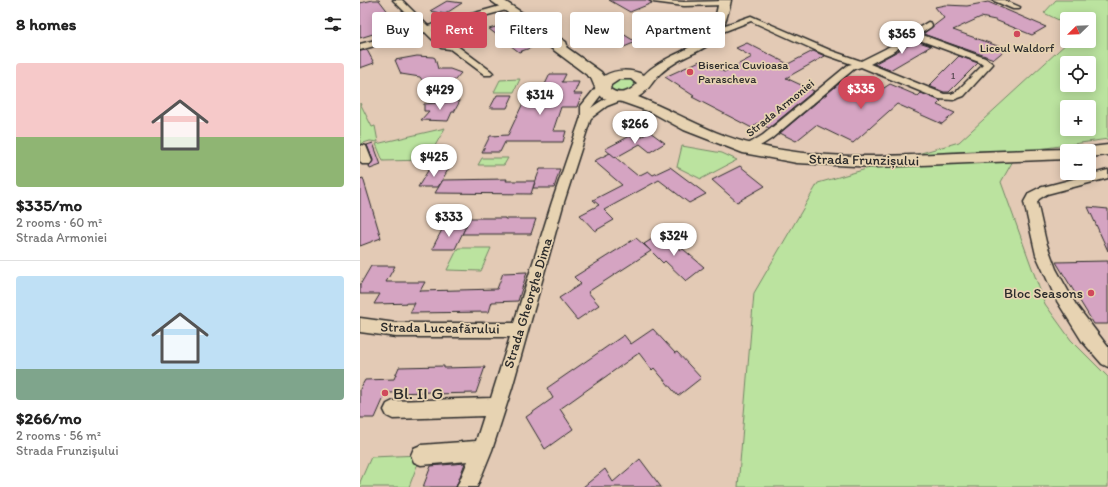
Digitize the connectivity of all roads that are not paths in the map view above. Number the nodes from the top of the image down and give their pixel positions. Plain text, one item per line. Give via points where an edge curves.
1 (398, 0) edge
2 (496, 0) edge
3 (654, 0) edge
4 (996, 0) edge
5 (725, 1) edge
6 (507, 7) junction
7 (1016, 7) dead end
8 (514, 12) edge
9 (724, 12) edge
10 (725, 17) edge
11 (746, 20) junction
12 (928, 24) dead end
13 (725, 28) edge
14 (427, 29) junction
15 (914, 35) junction
16 (562, 46) edge
17 (360, 47) edge
18 (560, 48) edge
19 (696, 48) edge
20 (859, 63) junction
21 (664, 64) junction
22 (488, 73) dead end
23 (627, 75) junction
24 (643, 85) junction
25 (603, 86) junction
26 (622, 97) junction
27 (670, 116) junction
28 (586, 117) junction
29 (749, 148) junction
30 (360, 150) edge
31 (1108, 150) edge
32 (1096, 151) edge
33 (1060, 154) edge
34 (366, 161) dead end
35 (1108, 174) edge
36 (360, 325) edge
37 (520, 330) junction
38 (1108, 358) edge
39 (496, 407) junction
40 (393, 410) dead end
41 (482, 450) junction
42 (421, 455) dead end
43 (467, 487) edge

1 - 14 street
2 - 6 main road
3 - 5 street via 684,4
4 - 7 street
5 - 9 main road
6 - 8 main road
6 - 14 street
10 - 11 street
11 - 13 street
11 - 20 street via 751,18 829,53
12 - 15 street, Strada Armoniei
14 - 17 street
14 - 22 street via 444,46 453,47
15 - 20 street, Strada Armoniei via 870,61
15 - 20 street via 988,64 960,94 943,97
16 - 23 main road via 602,68
18 - 25 main road, Strada Frunzișului via 596,75
19 - 21 main road
20 - 29 street, Strada Armoniei via 767,137
21 - 23 main road
21 - 24 main road via 649,76
23 - 24 main road via 640,78
23 - 25 main road via 610,78
24 - 26 main road via 634,94
24 - 27 main road, Strada Frunzișului via 655,103
25 - 26 main road, Strada Frunzișului via 604,92 609,95
25 - 28 street, Strada Gheorghe Dima via 586,106
26 - 27 main road, Strada Frunzișului
26 - 28 street via 603,104
27 - 29 main road, Strada Frunzișului via 723,140
28 - 37 street, Strada Gheorghe Dima
29 - 33 main road, Strada Frunzișului via 797,158 874,162
30 - 34 street via 362,149
31 - 32 main road
35 - 38 street via 1043,191 1030,202 1043,254 1052,276 1068,306
36 - 37 street, Strada Luceafărului via 396,330
37 - 39 street, Strada Gheorghe Dima
39 - 40 street
39 - 41 street, Strada Gheorghe Dima
41 - 42 street
41 - 43 street, Strada Gheorghe Dima

